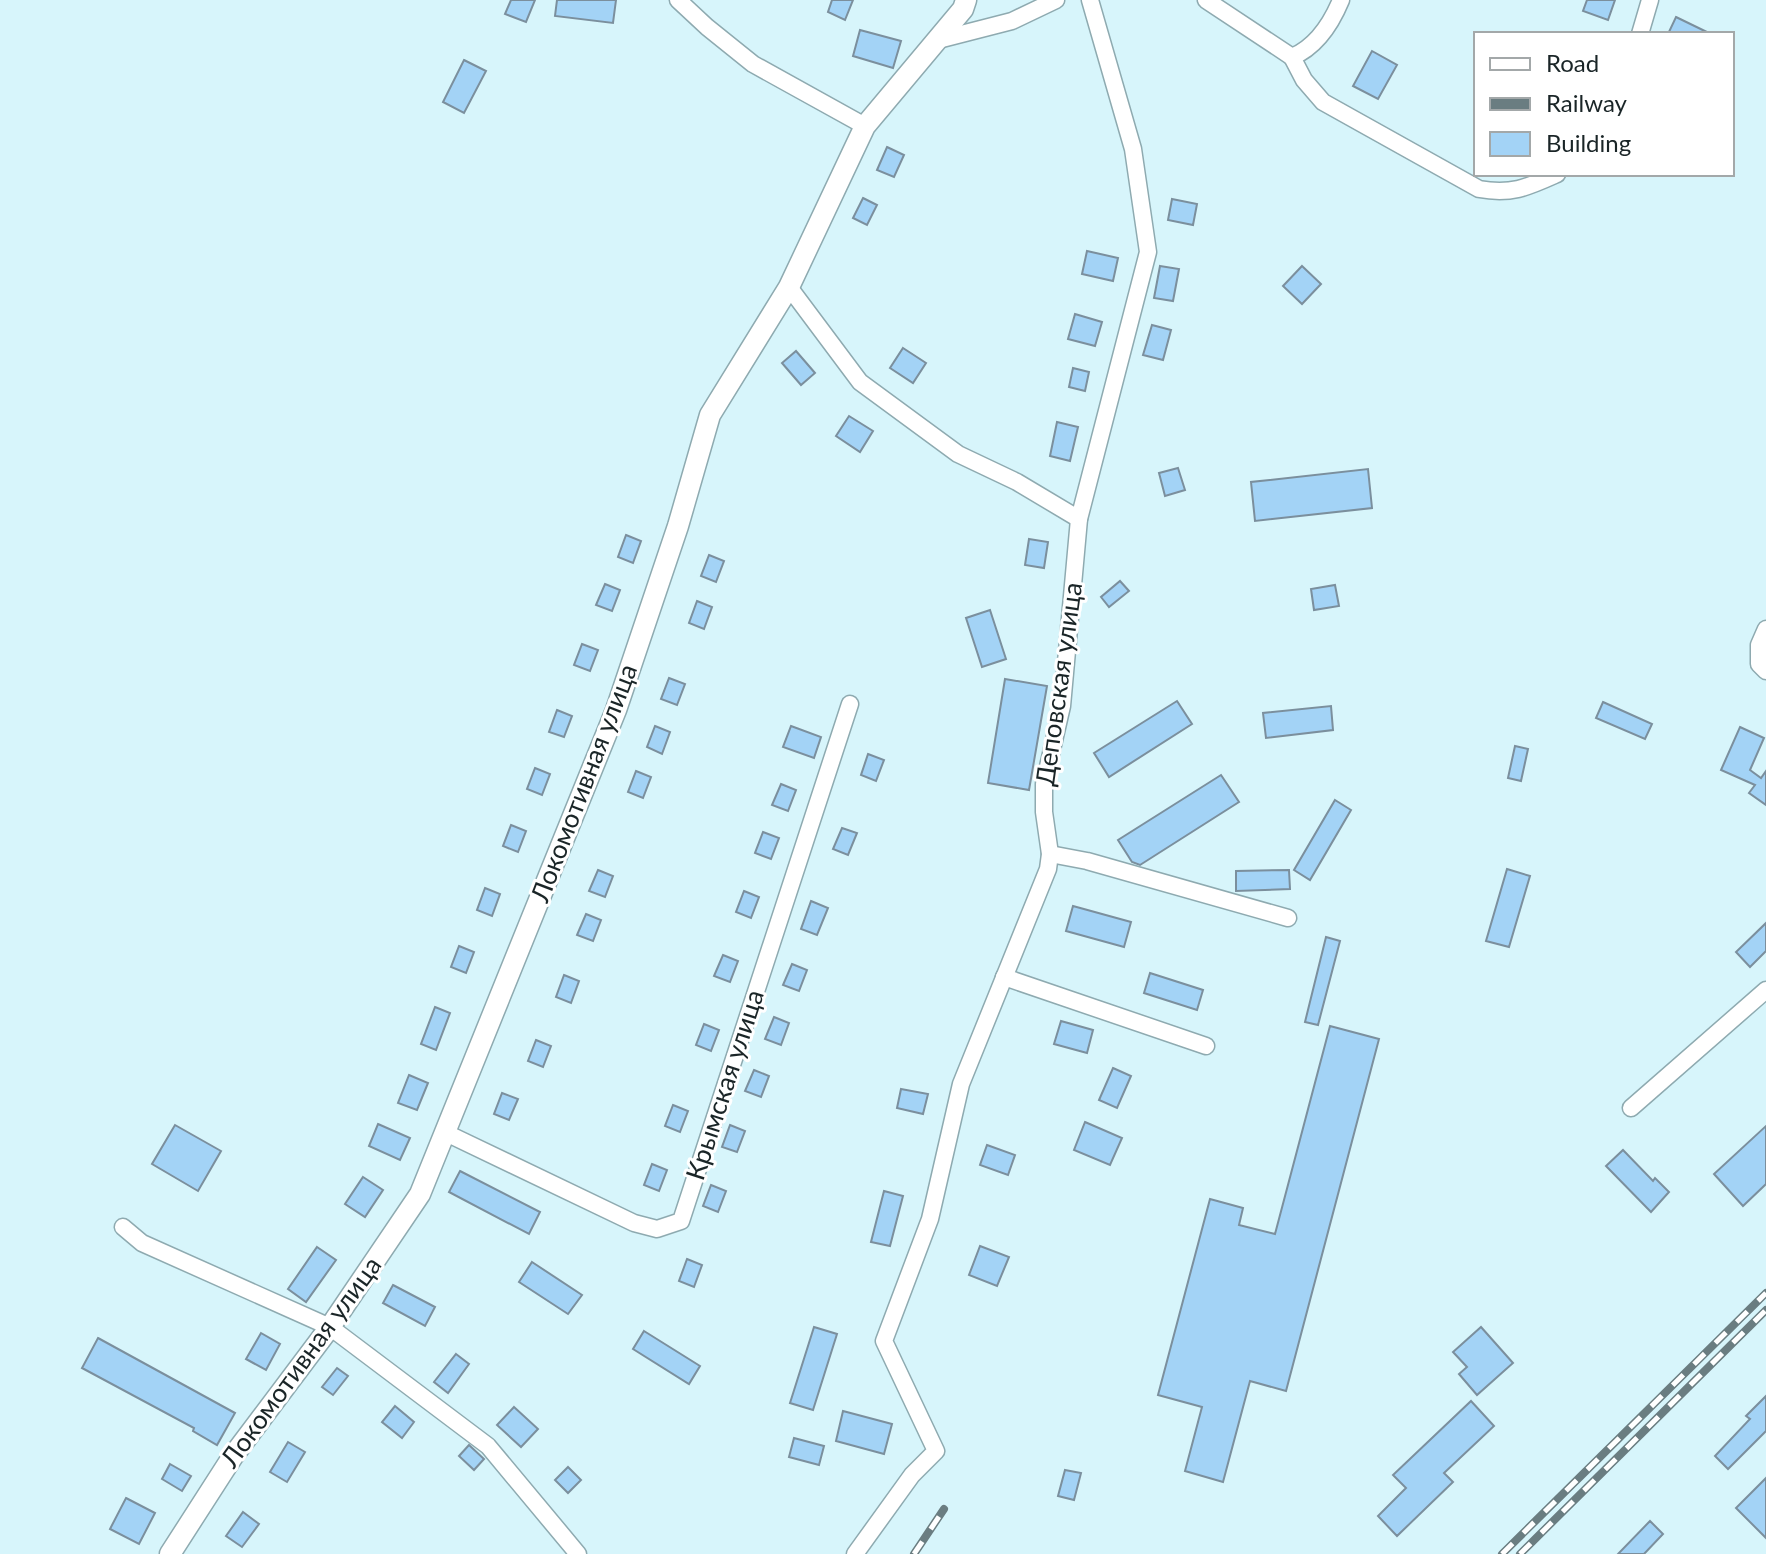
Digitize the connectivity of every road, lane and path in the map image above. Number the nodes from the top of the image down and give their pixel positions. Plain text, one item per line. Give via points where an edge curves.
1 (678, 0) edge
2 (966, 0) edge
3 (1056, 0) edge
4 (1090, 0) edge
5 (1206, 0) edge
6 (1341, 0) edge
7 (1650, 0) edge
8 (1641, 32) edge
9 (938, 40) junction
10 (1292, 57) junction
11 (865, 126) junction
12 (1553, 176) edge
13 (789, 287) junction
14 (1079, 519) junction
15 (1766, 629) edge
16 (1766, 671) edge
17 (850, 704) dead end
18 (1050, 854) junction
19 (1288, 918) dead end
20 (1004, 977) junction
21 (1766, 990) edge
22 (1206, 1046) dead end
23 (1631, 1108) dead end
24 (444, 1132) junction
25 (123, 1227) dead end
26 (330, 1327) junction
27 (170, 1554) edge
28 (578, 1554) edge
29 (855, 1554) edge

1 - 11 street via 753,64
2 - 9 street, Локомотивная улица
3 - 9 street via 1012,21
4 - 14 street, Деповская улица via 1133,149 1148,252
5 - 10 street
6 - 10 street via 1319,38
7 - 8 street
9 - 11 street, Локомотивная улица
10 - 12 street via 1323,102 1479,189 1504,193
11 - 13 street, Локомотивная улица
13 - 14 street via 860,382 958,454
13 - 24 street, Локомотивная улица via 710,415 616,710
14 - 18 street, Деповская улица via 1062,706 1044,784
15 - 16 street via 1759,664
17 - 24 street, Крымская улица via 681,1221 657,1229 634,1223
18 - 19 street
18 - 20 street, Деповская улица
20 - 22 street
20 - 29 street, Деповская улица via 961,1084 930,1219 884,1341 936,1451 912,1475
21 - 23 street
24 - 26 street, Локомотивная улица via 420,1194
25 - 26 street via 142,1243
26 - 27 street, Локомотивная улица via 233,1456
26 - 28 street via 488,1446

